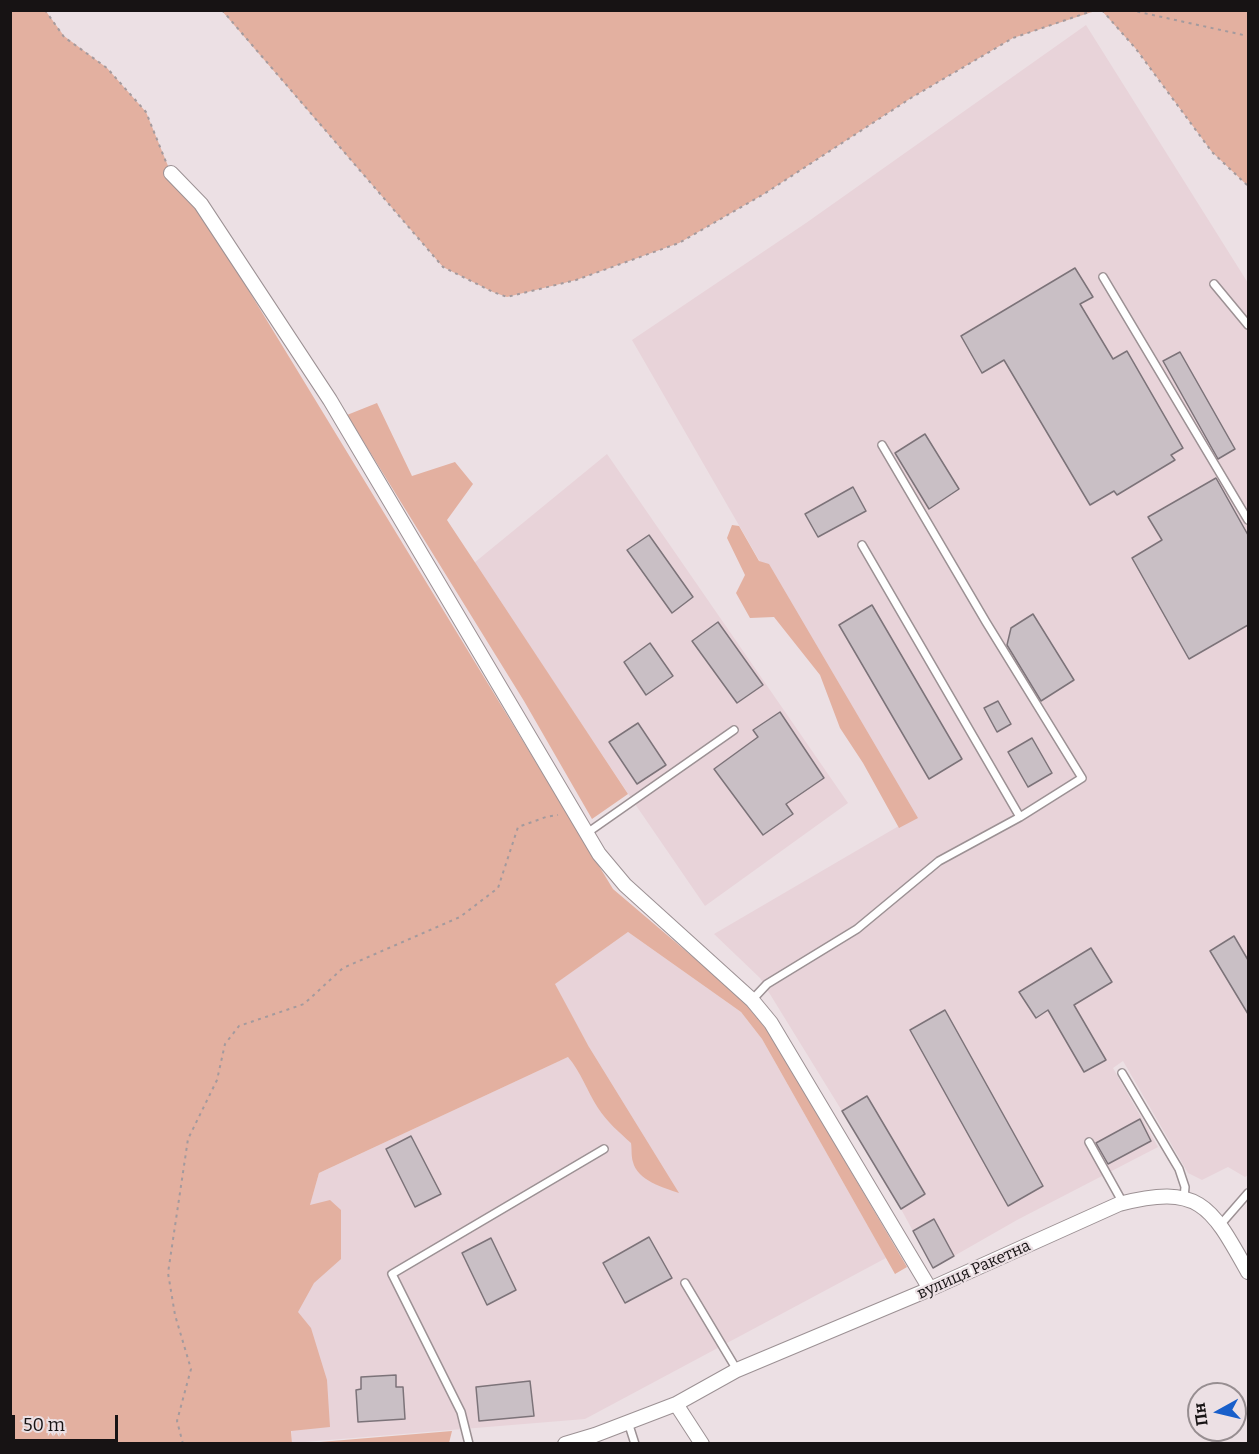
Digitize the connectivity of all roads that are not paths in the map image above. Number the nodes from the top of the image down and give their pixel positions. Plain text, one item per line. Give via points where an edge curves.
1 (171, 173) road end
2 (1103, 277) dead end
3 (1214, 284) dead end
4 (1248, 325) edge
5 (882, 445) dead end
6 (1248, 520) edge
7 (862, 546) dead end
8 (734, 730) dead end
9 (1020, 817) junction
10 (587, 833) junction
11 (752, 1000) junction
12 (1122, 1073) dead end
13 (1089, 1142) dead end
14 (604, 1149) dead end
15 (1248, 1193) edge
16 (1184, 1198) junction
17 (1124, 1203) junction
18 (1221, 1224) junction
19 (1248, 1271) edge
20 (686, 1283) dead end
21 (930, 1289) junction
22 (737, 1371) junction
23 (676, 1404) junction
24 (628, 1422) junction
25 (469, 1443) edge
26 (565, 1443) edge
27 (635, 1443) edge
28 (702, 1443) edge

1 - 10 street via 201,204 330,400
2 - 6 lane
3 - 4 lane
5 - 9 lane via 1082,778
7 - 9 lane
8 - 10 lane
9 - 11 lane via 939,861 857,930 767,984
10 - 11 street via 625,885
11 - 21 street via 771,1023
12 - 16 lane via 1179,1169
13 - 17 lane
14 - 25 lane via 392,1274 461,1412
15 - 18 lane
16 - 17 street, вулиця Ракетна via 1162,1195
16 - 18 street, вулиця Ракетна via 1205,1209
17 - 21 street, вулиця Ракетна
18 - 19 street, вулиця Ракетна
20 - 22 lane
21 - 22 street, вулиця Ракетна
22 - 23 street, вулиця Ракетна
23 - 24 street, вулиця Ракетна
23 - 28 street
24 - 26 street, вулиця Ракетна
24 - 27 lane

